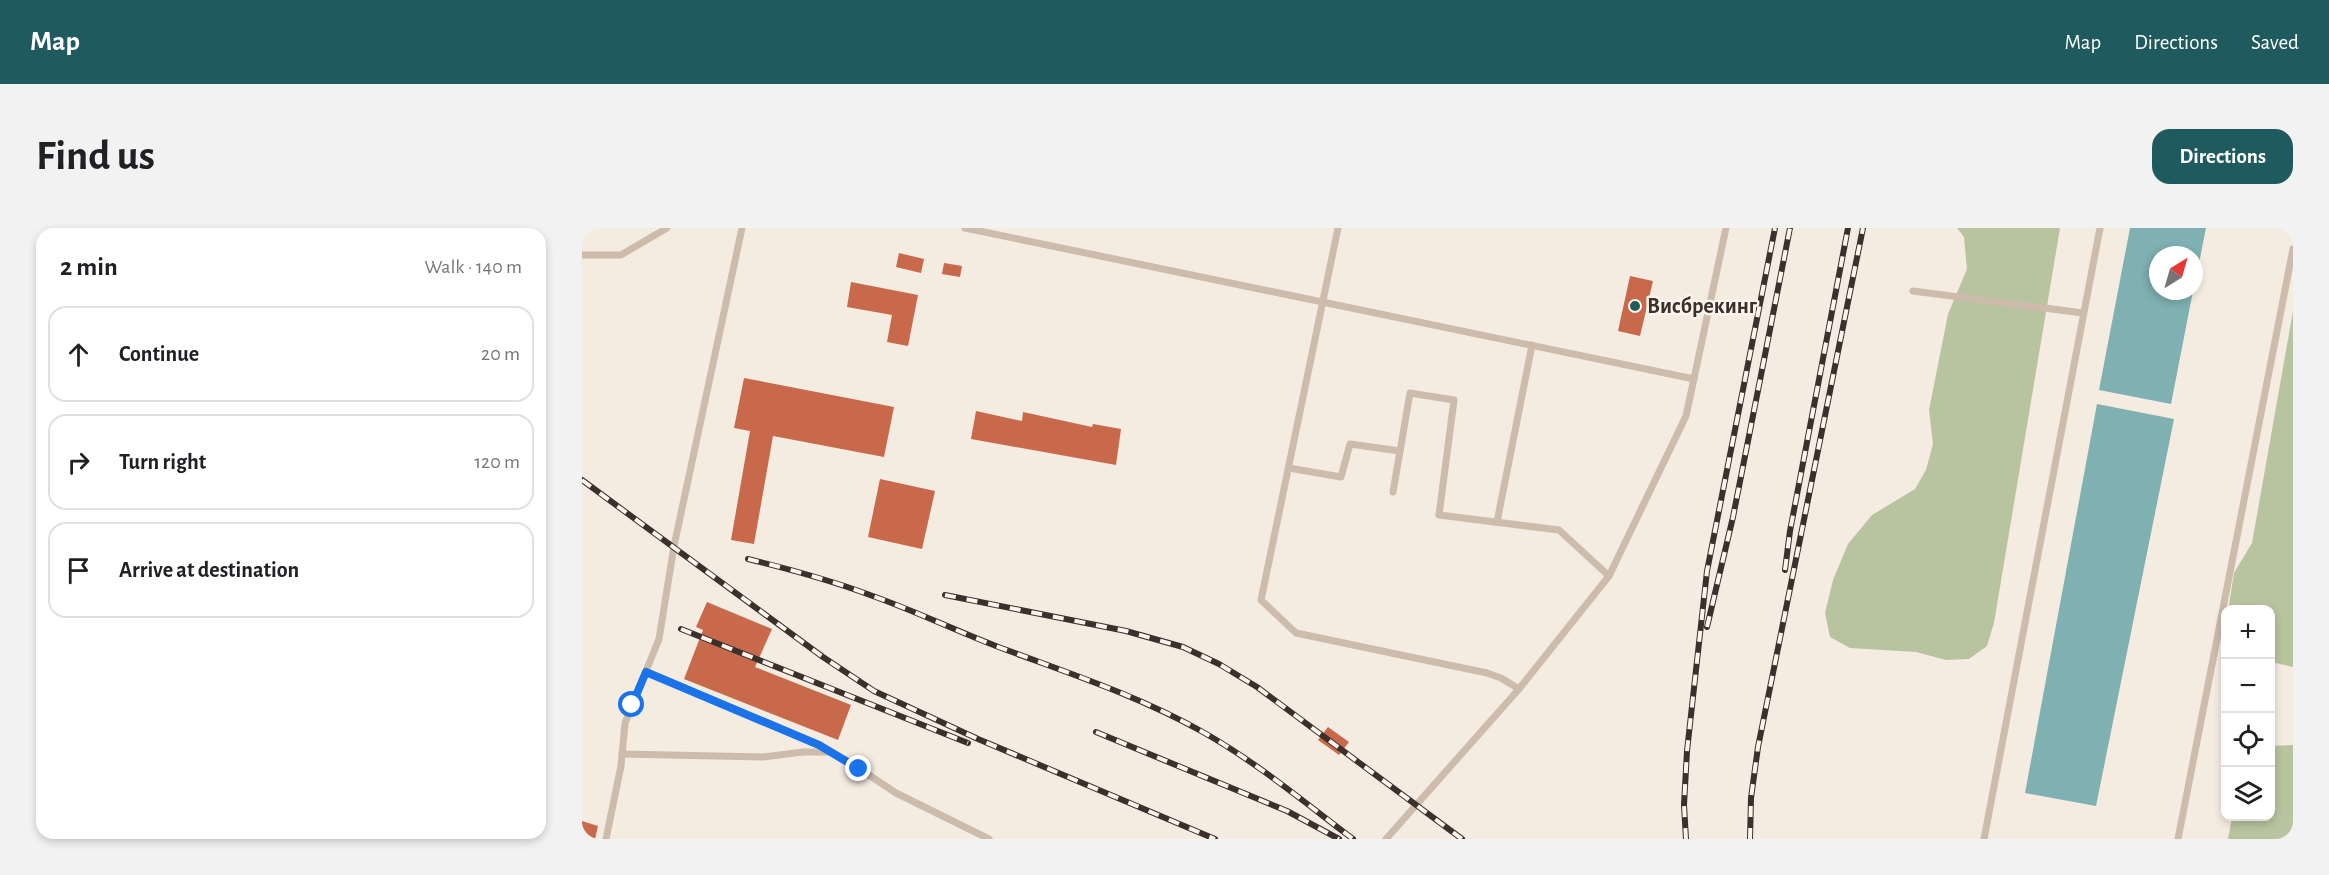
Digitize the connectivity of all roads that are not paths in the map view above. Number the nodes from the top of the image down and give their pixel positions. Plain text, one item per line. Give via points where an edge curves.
1 (667, 228) edge
2 (742, 228) edge
3 (965, 228) edge
4 (1338, 228) edge
5 (1726, 228) edge
6 (2100, 228) edge
7 (2293, 249) edge
8 (582, 255) edge
9 (1913, 291) dead end
10 (1324, 302) junction
11 (2083, 313) junction
12 (1532, 345) junction
13 (1694, 379) junction
14 (1400, 451) junction
15 (1289, 468) junction
16 (1393, 492) dead end
17 (1497, 522) junction
18 (1609, 576) junction
19 (646, 672) junction
20 (1519, 690) junction
21 (835, 753) junction
22 (622, 754) junction
23 (606, 839) edge
24 (989, 839) edge
25 (1386, 839) edge
26 (1984, 839) edge
27 (2178, 839) edge

1 - 8 lane via 621,255
2 - 19 lane via 674,546 659,639
3 - 10 lane
4 - 10 lane
5 - 13 lane
6 - 11 lane
7 - 27 lane
9 - 11 lane
10 - 12 lane
10 - 15 lane
11 - 26 lane
12 - 13 lane
12 - 17 lane
13 - 18 lane via 1686,416
14 - 15 lane via 1350,444 1341,477
14 - 16 lane
14 - 17 lane via 1410,393 1454,400 1439,515
15 - 20 lane via 1261,600 1296,633 1487,673
17 - 18 lane via 1559,530
18 - 20 lane
19 - 21 lane
19 - 22 lane via 625,723
20 - 25 lane
21 - 22 lane via 763,757
21 - 24 lane via 896,794
22 - 23 lane

